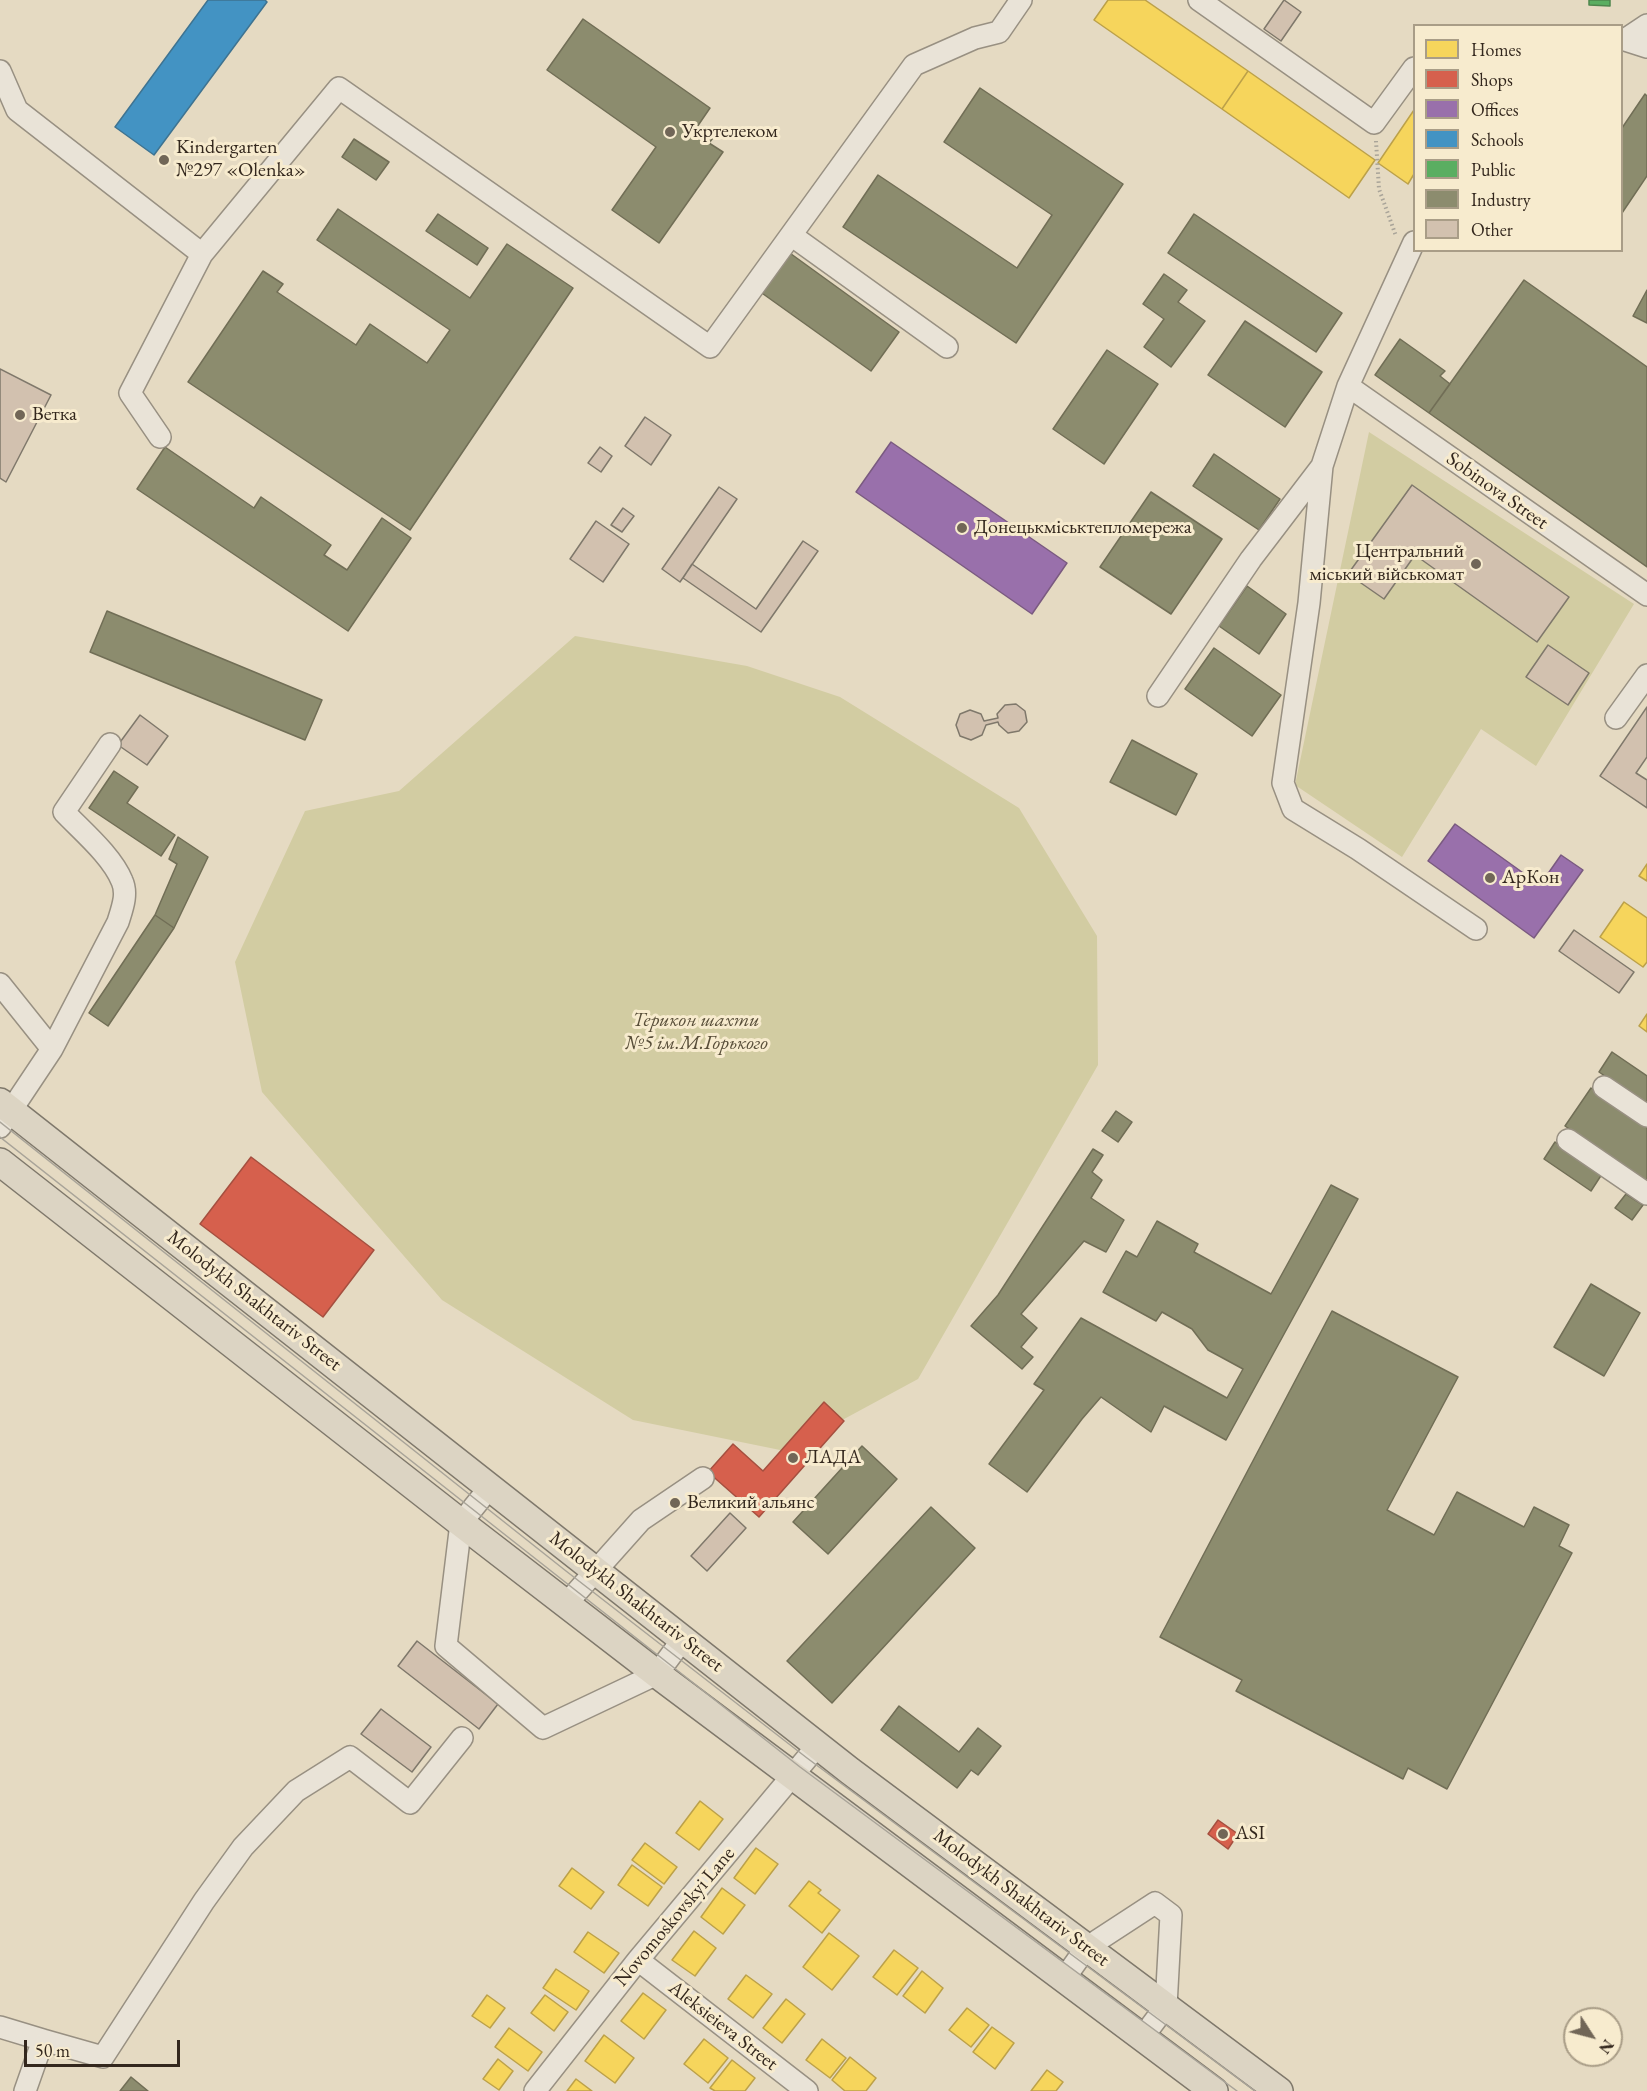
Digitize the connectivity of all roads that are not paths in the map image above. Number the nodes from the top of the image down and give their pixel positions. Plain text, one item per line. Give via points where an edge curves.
1 (1020, 0) edge
2 (1199, 0) edge
3 (1647, 25) edge
4 (1624, 39) edge
5 (1647, 47) edge
6 (1413, 69) edge
7 (0, 71) edge
8 (791, 235) junction
9 (1413, 244) edge
10 (202, 254) junction
11 (947, 346) dead end
12 (1348, 386) junction
13 (160, 437) dead end
14 (1322, 466) junction
15 (1647, 595) edge
16 (1647, 675) edge
17 (1158, 696) dead end
18 (1616, 718) dead end
19 (110, 744) dead end
20 (1476, 929) dead end
21 (0, 984) edge
22 (52, 1049) junction
23 (1604, 1086) dead end
24 (4, 1113) edge
25 (1647, 1116) edge
26 (1568, 1140) dead end
27 (0, 1162) edge
28 (1647, 1194) edge
29 (703, 1478) dead end
30 (490, 1487) junction
31 (461, 1523) junction
32 (595, 1570) junction
33 (567, 1603) junction
34 (683, 1639) junction
35 (657, 1674) junction
36 (462, 1738) dead end
37 (818, 1745) junction
38 (793, 1776) junction
39 (1086, 1948) junction
40 (638, 1960) junction
41 (1064, 1979) junction
42 (1166, 2006) junction
43 (0, 2027) edge
44 (1142, 2038) junction
45 (43, 2040) junction
46 (1277, 2090) edge
47 (25, 2091) edge
48 (535, 2091) edge
49 (807, 2091) edge
50 (1214, 2091) edge

1 - 8 street via 999,32 975,38 914,65
2 - 6 street via 1374,123
3 - 4 street
4 - 5 street
7 - 10 street via 17,110
8 - 10 street via 710,347 339,88
8 - 11 street
9 - 12 street
10 - 13 street via 130,393
12 - 14 street
12 - 15 street, Sobinova Street
14 - 17 street via 1251,559
14 - 20 street via 1309,603 1283,783 1293,809
16 - 18 street
19 - 22 street via 63,812 111,862 123,882 124,903 118,922
21 - 22 street
22 - 24 street
23 - 25 street
24 - 30 main road, Molodykh Shakhtariv Street
26 - 28 street
27 - 31 main road, Molodykh Shakhtariv Street
29 - 32 street via 641,1520
30 - 31 street
30 - 32 main road, Molodykh Shakhtariv Street
31 - 33 main road, Molodykh Shakhtariv Street
31 - 35 street via 446,1646 543,1728
32 - 33 street
32 - 34 main road, Molodykh Shakhtariv Street
33 - 35 main road, Molodykh Shakhtariv Street
34 - 35 street
34 - 37 main road, Molodykh Shakhtariv Street
35 - 38 main road, Molodykh Shakhtariv Street
36 - 45 street via 410,1803 350,1757 296,1791 243,1847 103,2057
37 - 38 street, Novomoskovskyi Lane
37 - 39 main road, Molodykh Shakhtariv Street
38 - 40 street, Novomoskovskyi Lane
38 - 41 main road, Molodykh Shakhtariv Street
39 - 41 street
39 - 42 main road, Molodykh Shakhtariv Street
39 - 42 street via 1155,1903 1171,1915
40 - 48 street, Novomoskovskyi Lane
40 - 49 street, Aleksieieva Street
41 - 44 main road, Molodykh Shakhtariv Street
42 - 44 street
42 - 46 main road, Molodykh Shakhtariv Street
43 - 45 street
44 - 50 main road, Molodykh Shakhtariv Street
45 - 47 street

